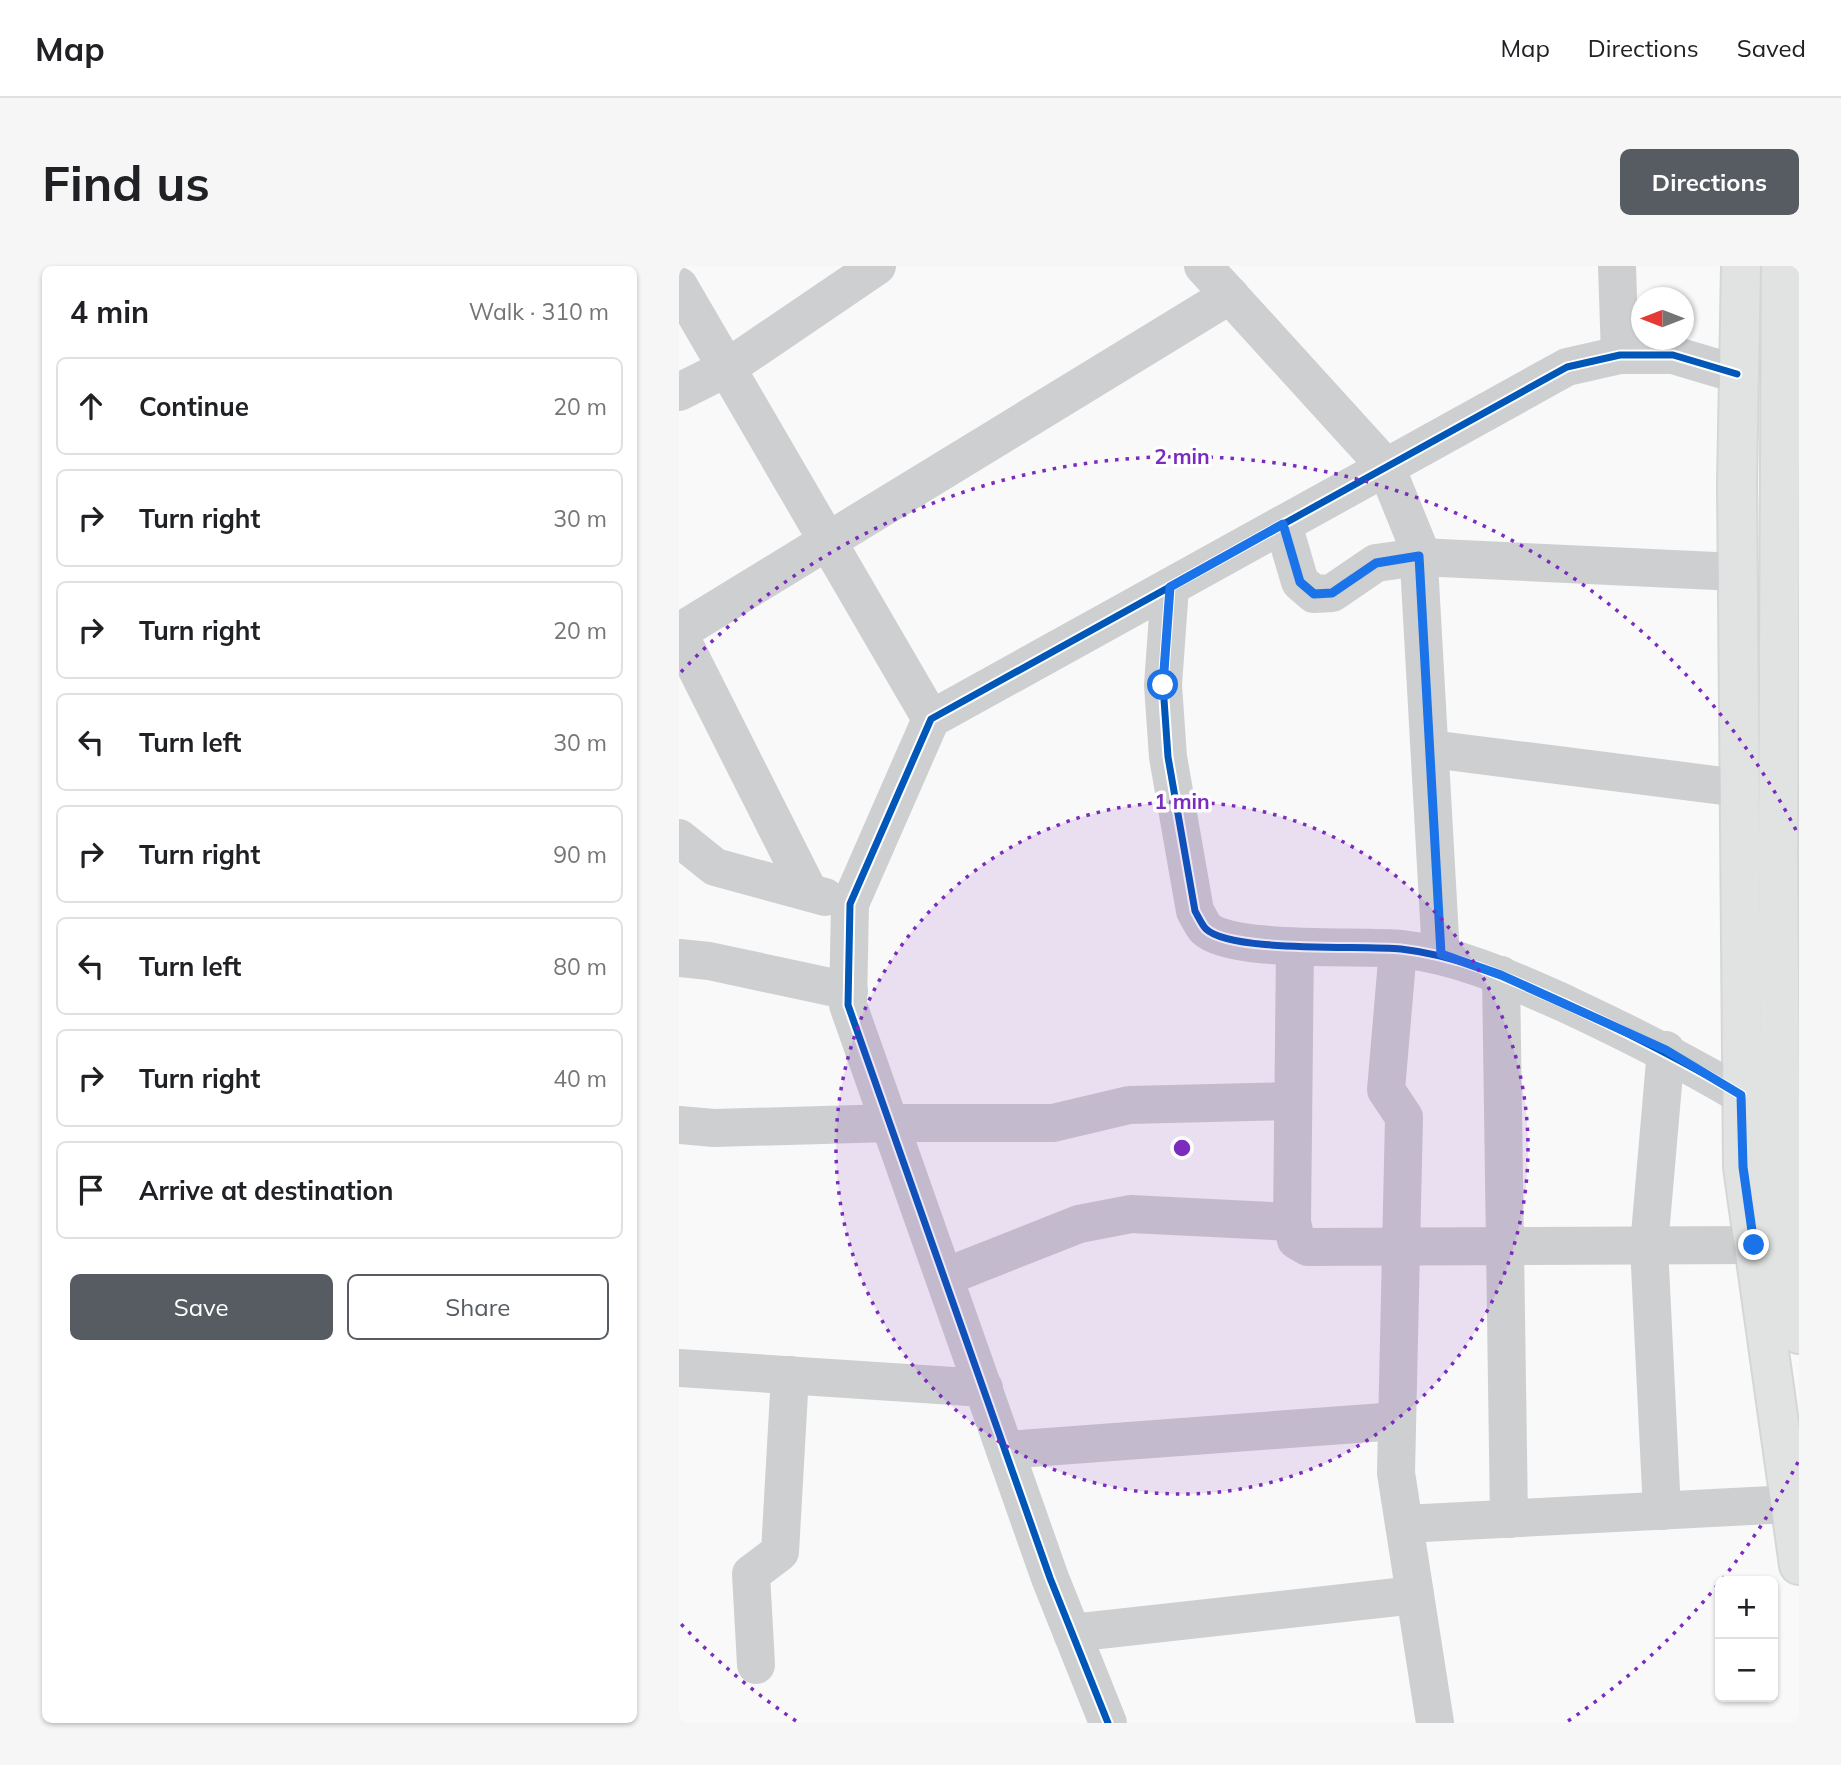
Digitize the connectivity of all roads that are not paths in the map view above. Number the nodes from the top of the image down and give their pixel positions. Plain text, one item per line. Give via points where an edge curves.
1 (877, 266) edge
2 (1203, 266) edge
3 (1617, 266) edge
4 (1741, 266) edge
5 (1781, 266) edge
6 (679, 286) edge
7 (1230, 296) junction
8 (1790, 316) edge
9 (1620, 355) junction
10 (727, 368) junction
11 (1737, 374) junction
12 (679, 393) edge
13 (1386, 467) junction
14 (1737, 484) junction
15 (1780, 485) junction
16 (1283, 524) junction
17 (827, 541) junction
18 (1419, 556) junction
19 (1737, 572) junction
20 (1170, 587) junction
21 (679, 633) edge
22 (932, 719) junction
23 (1431, 749) junction
24 (1739, 788) junction
25 (1789, 811) edge
26 (682, 843) edge
27 (809, 892) junction
28 (850, 904) junction
29 (1295, 947) junction
30 (1398, 949) junction
31 (1441, 954) junction
32 (679, 958) edge
33 (1501, 975) junction
34 (849, 991) junction
35 (1666, 1050) junction
36 (1741, 1095) junction
37 (1293, 1101) junction
38 (1790, 1122) edge
39 (892, 1123) junction
40 (679, 1125) edge
41 (1292, 1222) junction
42 (1649, 1245) junction
43 (1754, 1245) junction
44 (1505, 1246) junction
45 (1402, 1247) junction
46 (945, 1277) junction
47 (1799, 1334) edge
48 (679, 1368) edge
49 (790, 1375) junction
50 (984, 1388) junction
51 (1397, 1421) junction
52 (1005, 1450) junction
53 (1790, 1504) junction
54 (1662, 1511) junction
55 (1509, 1519) junction
56 (1404, 1524) junction
57 (1799, 1565) edge
58 (1415, 1595) junction
59 (1072, 1633) junction
60 (756, 1665) dead end
61 (1108, 1723) edge
62 (1435, 1723) edge

1 - 10 street
2 - 7 street
3 - 9 street
4 - 11 main road
5 - 8 main road
6 - 10 street
7 - 13 street
7 - 17 street
8 - 15 main road
9 - 11 street via 1673,355
9 - 13 street via 1567,367
10 - 12 street
10 - 17 street
11 - 14 main road
13 - 16 street
13 - 18 street
14 - 15 main road
14 - 19 main road
15 - 25 main road
16 - 18 street via 1300,582 1314,594 1332,593 1376,563
16 - 20 street
17 - 21 street
17 - 22 street
18 - 19 street
18 - 23 street
19 - 24 main road
20 - 22 street
20 - 29 street via 1163,685 1167,745 1195,911 1206,930 1225,938
21 - 27 street
22 - 28 street
23 - 24 street
23 - 31 street
24 - 36 main road
25 - 38 main road
26 - 27 street via 715,867
27 - 28 street
28 - 34 street
29 - 30 street
29 - 37 street
30 - 31 street
30 - 45 street via 1386,1090 1404,1117
31 - 33 street
32 - 34 street
33 - 35 street
33 - 44 street
34 - 39 street via 848,1005
35 - 36 street
35 - 42 street
36 - 43 main road via 1743,1167
37 - 39 street via 1129,1105 1053,1123
37 - 41 street
38 - 47 main road via 1781,1215
39 - 40 street
39 - 46 street
41 - 45 street via 1296,1240 1308,1247
41 - 46 street via 1131,1214 1079,1224
42 - 43 street
42 - 44 street
42 - 54 street
43 - 53 main road
44 - 45 street
44 - 55 street
45 - 51 street
46 - 50 street
48 - 49 street
49 - 50 street
49 - 60 street via 780,1552 751,1574
50 - 52 street
51 - 52 street
51 - 56 street via 1396,1473
52 - 59 street
53 - 54 street
53 - 57 main road
54 - 55 street
55 - 56 street
56 - 58 street
58 - 59 street
58 - 62 street
59 - 61 street

